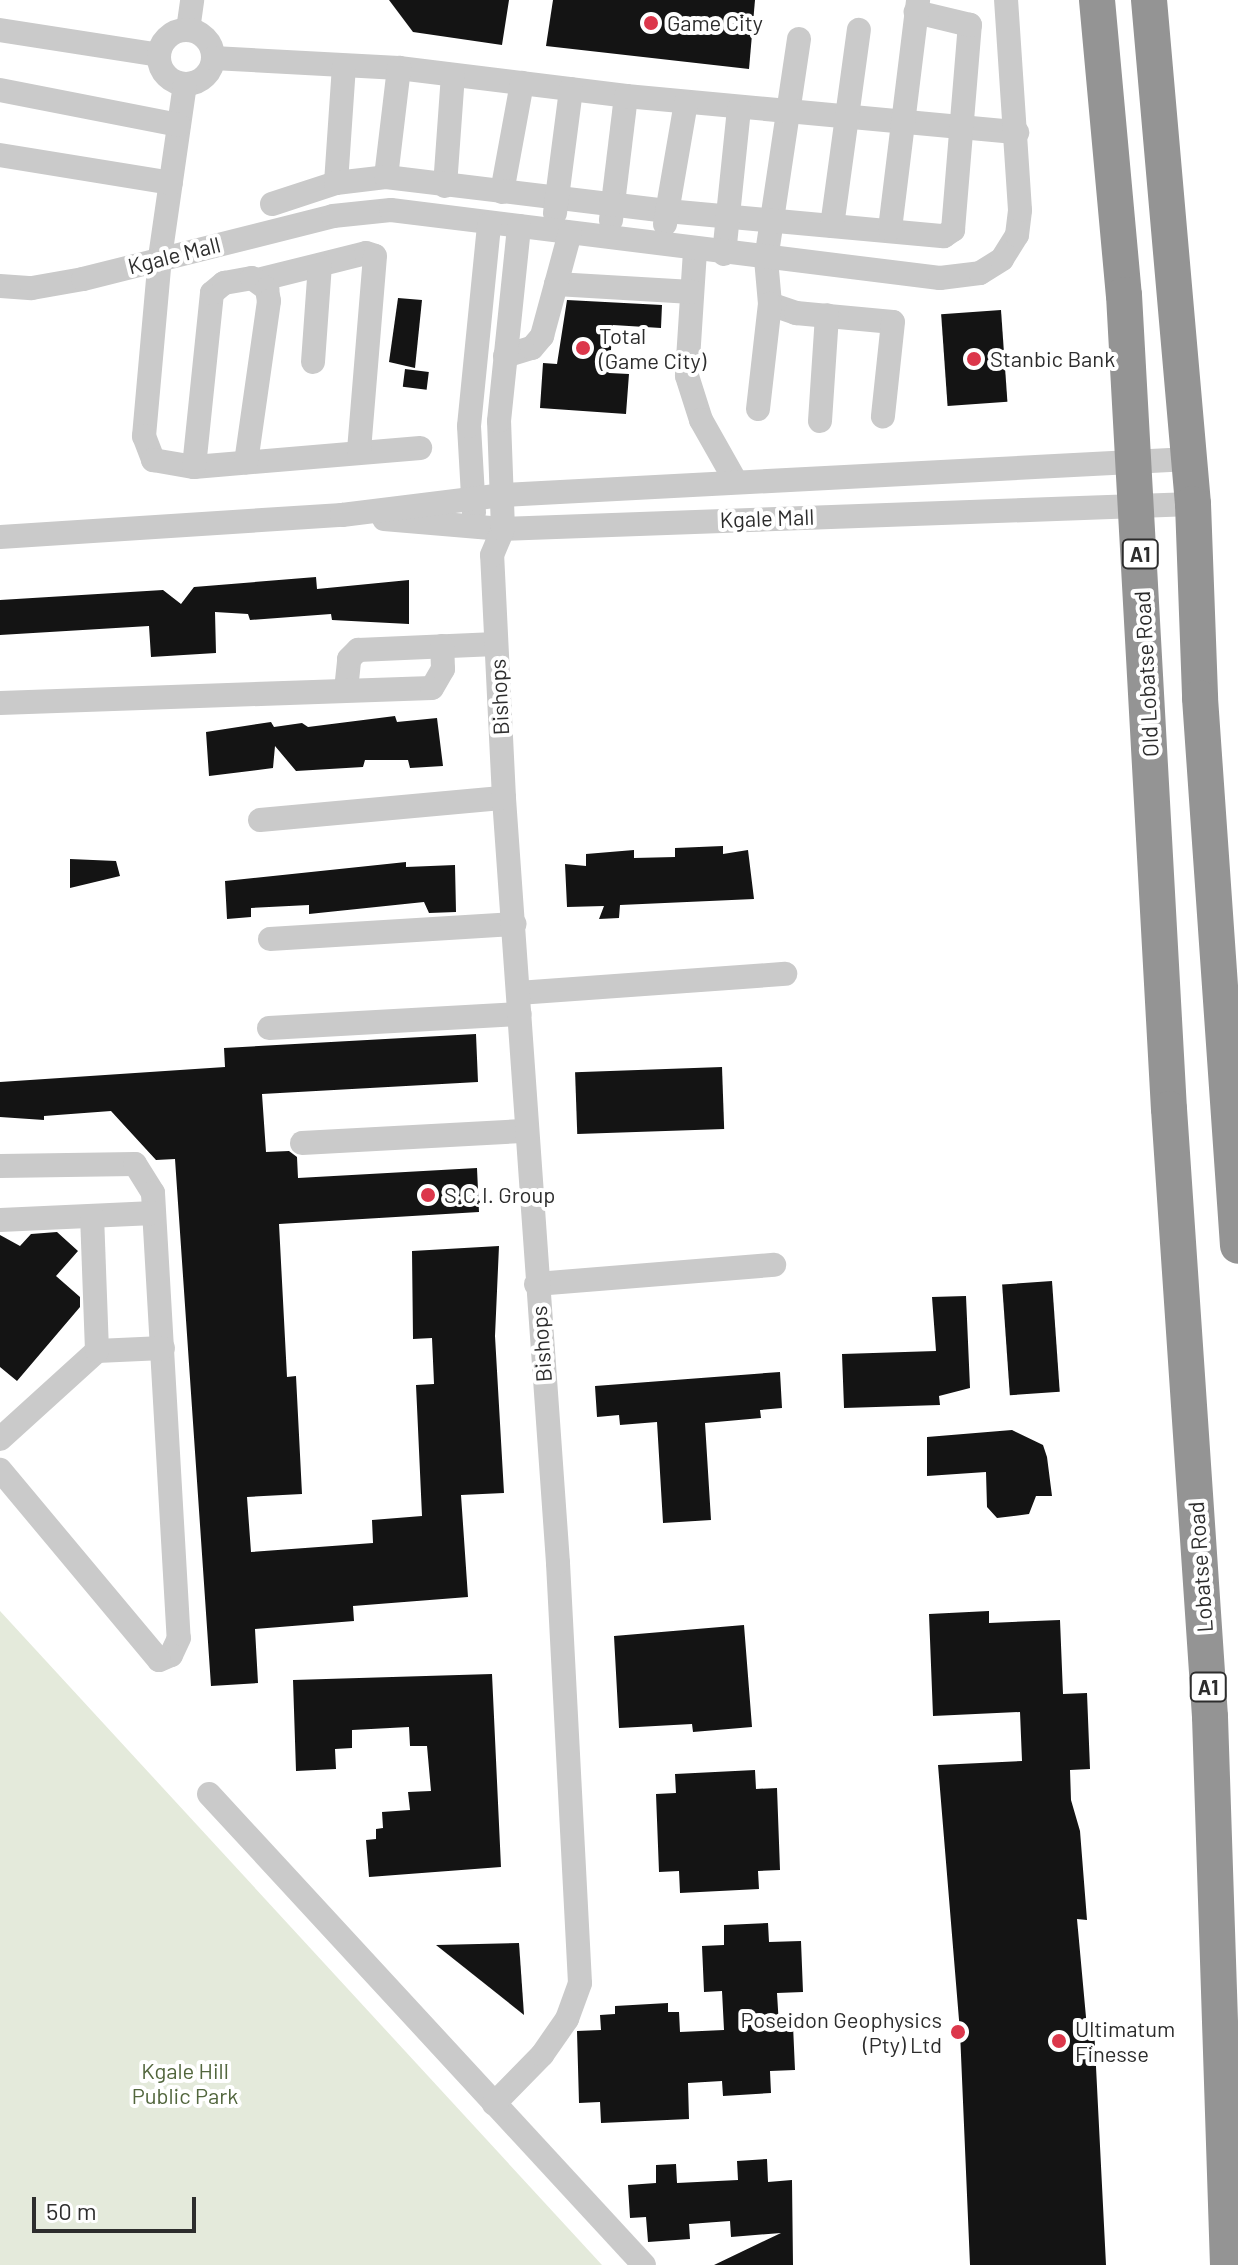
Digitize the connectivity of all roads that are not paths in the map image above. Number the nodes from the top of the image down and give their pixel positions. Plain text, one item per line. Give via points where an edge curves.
1 (192, 0) edge
2 (1097, 0) edge
3 (1149, 0) edge
4 (917, 6) edge
5 (1007, 9) edge
6 (969, 22) junction
7 (0, 30) edge
8 (188, 30) junction
9 (859, 30) dead end
10 (799, 39) dead end
11 (159, 55) junction
12 (213, 58) junction
13 (344, 66) junction
14 (399, 68) junction
15 (453, 75) junction
16 (522, 83) junction
17 (185, 84) junction
18 (571, 89) junction
19 (0, 90) edge
20 (626, 96) junction
21 (686, 103) junction
22 (739, 109) junction
23 (789, 113) junction
24 (846, 118) junction
25 (901, 123) junction
26 (179, 125) junction
27 (961, 128) junction
28 (1017, 132) junction
29 (0, 155) edge
30 (386, 177) junction
31 (171, 183) junction
32 (336, 183) junction
33 (445, 186) junction
34 (502, 192) junction
35 (557, 199) junction
36 (272, 204) dead end
37 (613, 205) junction
38 (667, 211) junction
39 (728, 216) junction
40 (772, 221) junction
41 (489, 224) junction
42 (519, 226) junction
43 (832, 226) junction
44 (890, 229) junction
45 (562, 232) junction
46 (609, 239) junction
47 (661, 246) junction
48 (695, 251) junction
49 (724, 254) junction
50 (160, 257) junction
51 (766, 259) junction
52 (320, 265) junction
53 (258, 280) junction
54 (556, 284) junction
55 (0, 286) edge
56 (692, 292) junction
57 (770, 304) junction
58 (827, 315) junction
59 (505, 356) junction
60 (313, 362) dead end
61 (758, 409) dead end
62 (883, 416) dead end
63 (820, 421) dead end
64 (420, 448) dead end
65 (359, 451) junction
66 (1189, 459) junction
67 (246, 462) junction
68 (1132, 465) junction
69 (194, 467) junction
70 (735, 480) junction
71 (502, 495) junction
72 (472, 498) junction
73 (1193, 504) junction
74 (1138, 510) junction
75 (342, 515) junction
76 (477, 528) junction
77 (503, 529) junction
78 (0, 537) edge
79 (492, 555) junction
80 (496, 644) junction
81 (442, 646) junction
82 (346, 690) junction
83 (0, 703) edge
84 (504, 798) junction
85 (260, 820) dead end
86 (515, 924) junction
87 (270, 939) dead end
88 (785, 974) dead end
89 (519, 1004) junction
90 (269, 1028) dead end
91 (1169, 1109) joint
92 (527, 1131) junction
93 (302, 1143) dead end
94 (0, 1166) edge
95 (154, 1213) junction
96 (92, 1216) junction
97 (0, 1220) edge
98 (1238, 1246) edge
99 (774, 1265) dead end
100 (536, 1284) junction
101 (163, 1348) junction
102 (97, 1351) junction
103 (0, 1439) edge
104 (0, 1470) edge
105 (209, 1794) dead end
106 (494, 2104) junction
107 (1226, 2260) edge
108 (644, 2265) edge

1 - 8 street
2 - 68 highway, Old Lobatse Road / A1 via 1124,295
3 - 66 highway
4 - 6 street
4 - 25 street
5 - 6 street
5 - 28 street
6 - 27 street
7 - 11 street
8 - 11 street via 168,37
8 - 12 street via 207,39
9 - 24 street
10 - 23 street
11 - 17 street via 166,75
12 - 13 street
12 - 17 street via 204,77
13 - 14 street
13 - 32 street
14 - 15 street
14 - 30 street
15 - 16 street
15 - 33 street
16 - 18 street
16 - 34 street
17 - 26 street
18 - 20 street
18 - 35 street
19 - 26 street
20 - 21 street
20 - 37 street
21 - 22 street
21 - 38 street
22 - 23 street
22 - 39 street
23 - 24 street
23 - 40 street
24 - 25 street
24 - 43 street
25 - 27 street
25 - 44 street
26 - 31 street
27 - 28 street
27 - 44 street via 951,234
28 - 51 street, Kgale Mall via 1017,235 1002,259 980,273 940,278
29 - 31 street
30 - 32 street
30 - 33 street
31 - 50 street
32 - 36 street
33 - 34 street
34 - 35 street
35 - 37 street
35 - 45 street
37 - 38 street
37 - 46 street
38 - 39 street
38 - 47 street
39 - 40 street
39 - 49 street
40 - 43 street
40 - 51 street
41 - 42 street, Kgale Mall
41 - 50 street, Kgale Mall via 376,211 333,216
41 - 72 street via 474,344
42 - 45 street, Kgale Mall
42 - 59 street
43 - 44 street
45 - 46 street, Kgale Mall
45 - 54 street
46 - 47 street, Kgale Mall
47 - 48 street, Kgale Mall
48 - 49 street, Kgale Mall
48 - 56 street
49 - 51 street, Kgale Mall
50 - 55 street, Kgale Mall via 83,279 32,288
50 - 69 street via 144,436 159,465
51 - 57 street
52 - 53 street
52 - 60 street
52 - 65 street via 366,253 375,256
53 - 67 street via 269,301
53 - 69 street via 224,283 212,293
54 - 56 street
54 - 59 street via 542,336 532,348
56 - 70 street via 687,376 701,420
57 - 58 street
57 - 61 street
58 - 62 street via 890,320 895,326
58 - 63 street
59 - 71 street via 499,421
64 - 65 street
65 - 67 street
66 - 68 street, Kgale Mall
66 - 73 highway
67 - 69 street
68 - 70 street, Kgale Mall
68 - 74 highway, Old Lobatse Road / A1
70 - 71 street, Kgale Mall
71 - 72 street, Kgale Mall
71 - 77 street
72 - 75 street, Kgale Mall
72 - 76 street, Bishops
73 - 74 street, Kgale Mall
73 - 98 highway via 1200,698
74 - 77 street, Kgale Mall
74 - 91 highway, Old Lobatse Road / A1
75 - 76 street, Kgale Mall
75 - 78 street, Kgale Mall
76 - 77 street, Kgale Mall
76 - 79 street, Bishops
77 - 79 street, Bishops
79 - 80 street, Bishops
80 - 81 street
80 - 84 street, Bishops
81 - 82 street via 358,650 349,659
81 - 82 street via 443,669 432,688
82 - 83 street
84 - 85 street
84 - 86 street, Bishops
86 - 87 street
86 - 89 street, Bishops
88 - 89 street
89 - 90 street
89 - 92 street, Bishops
91 - 107 highway, Lobatse Road / A1 via 1210,1717
92 - 93 street
92 - 100 street, Bishops
94 - 95 street via 135,1164 147,1176
95 - 96 street
95 - 101 street
96 - 97 street
96 - 102 street
99 - 100 street
100 - 106 street, Bishops via 558,1563 580,1983 551,2043
101 - 102 street
101 - 104 street via 179,1638 171,1655 159,1660
102 - 103 street
105 - 106 street
106 - 108 street

